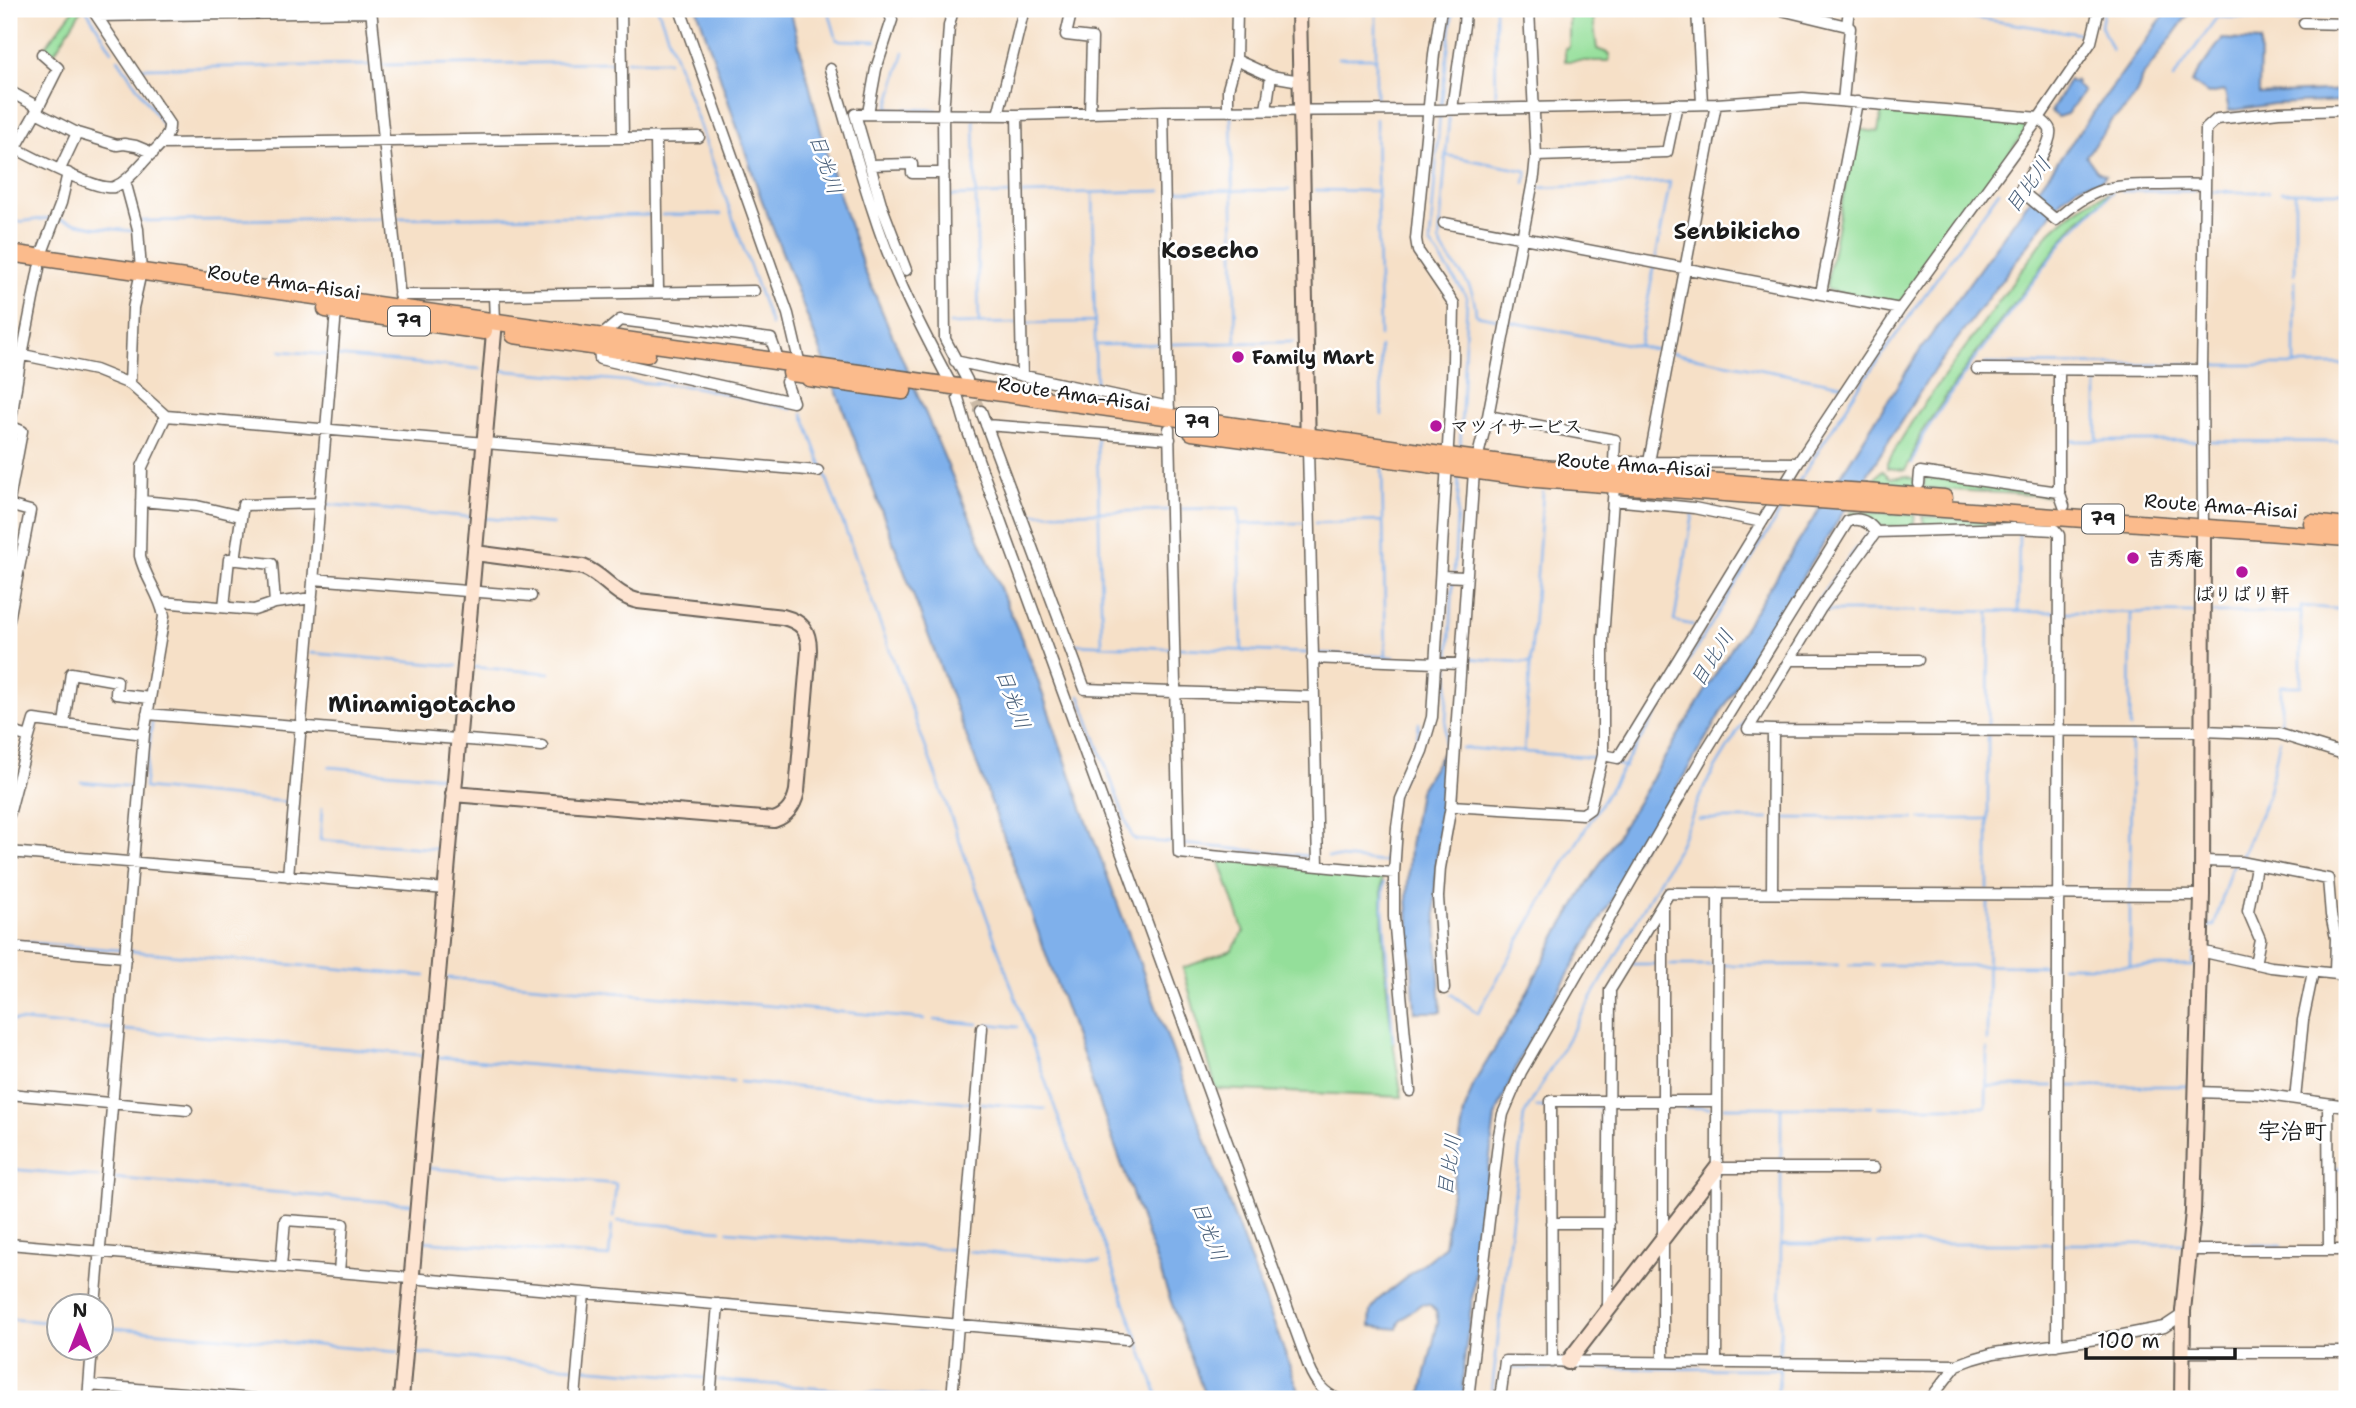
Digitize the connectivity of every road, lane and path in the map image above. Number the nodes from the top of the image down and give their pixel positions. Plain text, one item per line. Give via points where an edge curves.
1 (621, 9) edge
2 (680, 9) edge
3 (888, 9) edge
4 (895, 9) edge
5 (953, 9) edge
6 (1024, 9) edge
7 (1072, 9) edge
8 (1237, 9) edge
9 (1271, 9) edge
10 (1299, 9) edge
11 (1315, 9) edge
12 (1441, 9) edge
13 (1465, 9) edge
14 (1529, 9) edge
15 (1697, 9) edge
16 (1777, 9) edge
17 (1849, 9) edge
18 (2099, 9) edge
19 (371, 10) edge
20 (216, 12) edge
21 (95, 13) edge
22 (892, 20) junction
23 (2304, 23) dead end
24 (2347, 24) edge
25 (1847, 26) junction
26 (42, 54) dead end
27 (1236, 60) junction
28 (830, 69) dead end
29 (1272, 76) junction
30 (1300, 81) junction
31 (9, 91) edge
32 (1843, 101) junction
33 (1857, 102) junction
34 (1702, 103) junction
35 (1716, 103) junction
36 (1677, 104) junction
37 (1534, 107) junction
38 (1449, 109) junction
39 (37, 110) junction
40 (1266, 110) junction
41 (1301, 110) junction
42 (1432, 110) junction
43 (2347, 110) edge
44 (1163, 111) junction
45 (1228, 111) junction
46 (868, 113) junction
47 (1090, 113) junction
48 (943, 115) junction
49 (998, 115) junction
50 (1017, 115) junction
51 (2039, 118) junction
52 (77, 133) junction
53 (699, 137) dead end
54 (623, 138) junction
55 (656, 138) junction
56 (385, 141) junction
57 (161, 144) junction
58 (12, 147) edge
59 (153, 153) junction
60 (1536, 156) junction
61 (870, 165) junction
62 (9, 169) edge
63 (64, 171) junction
64 (944, 173) junction
65 (125, 181) junction
66 (2204, 185) junction
67 (1444, 223) dead end
68 (1522, 237) junction
69 (9, 253) edge
70 (9, 263) edge
71 (39, 263) junction
72 (1685, 268) junction
73 (906, 270) dead end
74 (140, 276) junction
75 (754, 291) dead end
76 (658, 292) junction
77 (1821, 293) junction
78 (494, 295) junction
79 (400, 302) junction
80 (1900, 309) junction
81 (336, 311) junction
82 (494, 327) junction
83 (600, 342) junction
84 (9, 352) edge
85 (776, 353) dead end
86 (21, 355) junction
87 (955, 361) junction
88 (1977, 369) dead end
89 (806, 370) junction
90 (2059, 370) junction
91 (2202, 370) junction
92 (1022, 376) junction
93 (786, 382) dead end
94 (130, 384) junction
95 (952, 389) junction
96 (981, 411) tunnel mouth
97 (166, 416) junction
98 (1488, 416) junction
99 (1169, 423) junction
100 (986, 425) junction
101 (326, 430) junction
102 (484, 443) junction
103 (1308, 443) junction
104 (1648, 462) junction
105 (1798, 463) junction
106 (1460, 464) junction
107 (818, 471) dead end
108 (1614, 480) junction
109 (1919, 484) dead end
110 (9, 501) edge
111 (141, 501) junction
112 (320, 503) junction
113 (2061, 511) junction
114 (240, 516) junction
115 (2203, 521) junction
116 (1762, 522) junction
117 (2347, 527) edge
118 (1876, 532) junction
119 (2347, 538) edge
120 (475, 553) junction
121 (235, 560) junction
122 (1441, 576) junction
123 (1465, 577) junction
124 (313, 579) junction
125 (471, 591) junction
126 (531, 596) dead end
127 (312, 598) junction
128 (161, 602) junction
129 (275, 603) junction
130 (224, 607) junction
131 (9, 620) edge
132 (1312, 658) junction
133 (1790, 660) junction
134 (1917, 660) dead end
135 (1438, 663) junction
136 (1458, 664) junction
137 (1175, 692) junction
138 (1314, 697) junction
139 (150, 698) junction
140 (147, 714) junction
141 (64, 724) junction
142 (301, 727) junction
143 (1773, 730) junction
144 (9, 731) edge
145 (2059, 731) junction
146 (2203, 731) junction
147 (144, 734) junction
148 (29, 737) junction
149 (458, 740) junction
150 (542, 746) dead end
151 (1603, 755) junction
152 (2347, 755) edge
153 (453, 794) junction
154 (1451, 806) junction
155 (9, 815) edge
156 (9, 852) edge
157 (2202, 861) junction
158 (134, 863) junction
159 (1318, 865) junction
160 (2256, 866) junction
161 (1394, 873) junction
162 (288, 876) junction
163 (446, 889) junction
164 (1718, 893) junction
165 (1772, 893) junction
166 (2059, 894) junction
167 (2202, 895) junction
168 (1663, 902) junction
169 (9, 947) edge
170 (2200, 950) junction
171 (125, 957) junction
172 (2255, 964) junction
173 (2313, 972) junction
174 (2335, 973) junction
175 (2347, 975) edge
176 (1444, 989) dead end
177 (982, 1028) dead end
178 (1410, 1091) dead end
179 (2196, 1091) junction
180 (9, 1094) edge
181 (2294, 1099) junction
182 (1609, 1101) junction
183 (1663, 1101) junction
184 (1717, 1101) junction
185 (113, 1103) junction
186 (2328, 1104) junction
187 (2347, 1106) edge
188 (187, 1110) dead end
189 (1717, 1168) junction
190 (1874, 1168) dead end
191 (1551, 1223) junction
192 (1609, 1223) junction
193 (1663, 1237) junction
194 (9, 1244) edge
195 (2329, 1247) junction
196 (2190, 1250) junction
197 (2347, 1250) edge
198 (99, 1251) junction
199 (281, 1267) junction
200 (338, 1272) junction
201 (412, 1278) junction
202 (96, 1292) edge
203 (584, 1293) junction
204 (718, 1304) junction
205 (1608, 1310) junction
206 (2183, 1311) junction
207 (957, 1324) junction
208 (1126, 1339) dead end
209 (2057, 1345) junction
210 (2183, 1352) junction
211 (2347, 1352) edge
212 (91, 1362) edge
213 (1552, 1362) junction
214 (1568, 1362) junction
215 (1663, 1362) junction
216 (1716, 1363) junction
217 (1957, 1365) junction
218 (89, 1385) junction
219 (88, 1399) edge
220 (255, 1399) edge
221 (401, 1399) edge
222 (575, 1399) edge
223 (710, 1399) edge
224 (952, 1399) edge
225 (1338, 1399) edge
226 (1468, 1399) edge
227 (1500, 1399) edge
228 (1930, 1399) edge
229 (2182, 1399) edge

1 - 54 street
2 - 89 street
3 - 22 street
4 - 22 street
5 - 48 street
6 - 49 street
7 - 47 street via 1066,35 1092,38
8 - 27 street
9 - 10 street
10 - 11 street
10 - 30 street
12 - 42 street
13 - 38 street
14 - 37 street
15 - 34 street
16 - 25 street
17 - 25 street
18 - 51 street via 2091,42
19 - 20 street
19 - 56 street
20 - 21 street
21 - 57 street via 169,124 170,131
22 - 46 street
23 - 24 street
25 - 32 street
26 - 39 street via 58,68
27 - 29 street
27 - 45 street
28 - 95 street via 890,258
29 - 30 street
29 - 40 street
30 - 41 street
31 - 39 street
32 - 33 street
32 - 35 street via 1803,98
33 - 51 street
33 - 77 street
34 - 35 street
34 - 36 street
35 - 72 street
36 - 37 street
36 - 60 street via 1667,152
37 - 38 street
37 - 60 street
38 - 42 street
39 - 52 street
39 - 58 street
40 - 41 street
40 - 45 street
41 - 42 street
41 - 103 street
42 - 106 street via 1416,239 1418,251 1454,304
43 - 66 street via 2217,119 2206,129
44 - 45 street
44 - 47 street
44 - 99 street
46 - 48 street
46 - 61 street via 855,114
47 - 50 street
48 - 49 street
48 - 64 street
49 - 50 street
50 - 92 street
51 - 66 street via 2051,132 2050,140 2020,190 2056,220 2090,195 2121,185
51 - 80 street
52 - 59 street
52 - 63 street
53 - 55 street
54 - 55 street
54 - 56 street
55 - 76 street
56 - 57 street
56 - 79 street
57 - 59 street
58 - 62 street
58 - 63 street
59 - 65 street
60 - 68 street
61 - 64 street via 912,164 912,173
61 - 73 street
63 - 65 street via 110,188
63 - 71 street via 61,203
64 - 87 street via 945,339
65 - 74 street via 138,229
66 - 91 street
67 - 68 street
68 - 72 street
68 - 98 street
69 - 71 main road, Route Ama-Aisai / 79
70 - 71 main road, Route Ama-Aisai / 79
71 - 74 main road, Route Ama-Aisai / 79
71 - 86 street
72 - 77 street
72 - 104 street
74 - 79 main road, Route Ama-Aisai / 79
74 - 81 main road, Route Ama-Aisai / 79
74 - 94 street via 133,308
75 - 76 street
76 - 78 street
77 - 80 street
78 - 79 street
78 - 82 street
79 - 82 main road, Route Ama-Aisai / 79
80 - 105 street
81 - 82 main road, Route Ama-Aisai / 79
81 - 101 street
82 - 83 main road, Route Ama-Aisai / 79
82 - 102 street
83 - 85 street via 620,320 771,339
83 - 89 main road, Route Ama-Aisai / 79 via 807,376
83 - 93 street via 600,359 793,402
84 - 86 street
86 - 94 street via 94,370
86 - 110 street via 10,426 22,431
87 - 92 street
87 - 95 street
88 - 90 street
89 - 95 main road, Route Ama-Aisai / 79
90 - 91 street
90 - 113 street
91 - 115 street
92 - 99 street
94 - 97 street
95 - 99 main road, Route Ama-Aisai / 79
95 - 225 street via 1309,1367 1325,1392
96 - 100 street
97 - 101 street
97 - 111 street via 142,467
98 - 106 street
98 - 108 street via 1615,440
99 - 100 street
99 - 103 main road, Route Ama-Aisai / 79
99 - 137 street
100 - 137 street via 1084,689
101 - 102 street
101 - 112 street
102 - 107 street
102 - 120 street
103 - 106 main road, Route Ama-Aisai / 79
103 - 132 street
104 - 105 street
104 - 108 street
105 - 116 street
106 - 108 main road, Route Ama-Aisai / 79
106 - 122 street
106 - 123 street
108 - 113 main road, Route Ama-Aisai / 79, bridge
108 - 116 street via 1694,508
108 - 151 street via 1603,639
109 - 113 street via 1920,472
110 - 131 street via 30,511
111 - 114 street
111 - 128 street via 140,556
112 - 114 street via 246,504
112 - 124 street
113 - 115 main road, Route Ama-Aisai / 79
113 - 118 street via 2014,528 1918,525
113 - 145 street
114 - 121 street
115 - 117 main road, Route Ama-Aisai / 79
115 - 119 main road, Route Ama-Aisai / 79
115 - 146 street
116 - 151 street via 1618,758
118 - 133 street
118 - 226 street via 1866,522 1848,521 1707,750 1521,1072 1499,1135
120 - 125 street
120 - 153 street via 583,567 620,595 638,601 783,617 803,625 809,650 797,791 790,810 774,820
121 - 129 street via 272,564
121 - 130 street via 229,559
122 - 123 street
122 - 135 street
123 - 136 street
124 - 125 street
124 - 127 street
125 - 126 street
125 - 149 street
127 - 129 street
127 - 142 street
128 - 130 street
128 - 139 street via 164,616
129 - 130 street via 254,610
132 - 135 street
132 - 138 street
133 - 134 street
133 - 143 street via 1748,729
135 - 136 street
135 - 161 street via 1430,728 1401,799
136 - 154 street
137 - 138 street
137 - 159 street via 1178,853
138 - 159 street
139 - 140 street
139 - 141 street via 116,694 117,681 71,673
140 - 142 street
140 - 147 street
141 - 147 street
141 - 148 street via 34,720
142 - 149 street
142 - 162 street
143 - 145 street
143 - 165 street
144 - 148 street
145 - 146 street
145 - 166 street
146 - 152 street via 2279,734
146 - 157 street
147 - 158 street
148 - 155 street
149 - 150 street
149 - 153 street
151 - 154 street via 1590,808 1583,814
153 - 163 street
154 - 176 street via 1438,897
156 - 158 street
157 - 160 street
157 - 167 street
158 - 162 street
158 - 171 street
159 - 161 street
160 - 172 street via 2248,911 2260,939
160 - 174 street via 2328,879 2336,938
161 - 178 street
162 - 163 street
163 - 201 street
164 - 165 street
164 - 168 street via 1669,893
164 - 184 street
165 - 166 street
166 - 167 street
166 - 209 street
167 - 170 street
168 - 182 street via 1610,990
168 - 183 street
169 - 171 street
170 - 172 street
170 - 179 street
171 - 185 street
172 - 173 street
173 - 174 street
173 - 181 street
174 - 175 street
177 - 207 street
179 - 181 street
179 - 196 street
180 - 185 street
181 - 186 street
182 - 183 street
182 - 191 street via 1551,1101
182 - 192 street
183 - 184 street
183 - 193 street
184 - 189 street
185 - 188 street
185 - 198 street
186 - 187 street
186 - 195 street
189 - 190 street
189 - 193 street
189 - 216 street
191 - 192 street
191 - 213 street
192 - 205 street
193 - 205 street
193 - 215 street
194 - 198 street
195 - 196 street
195 - 197 street
196 - 206 street
198 - 199 street
198 - 202 street
199 - 200 street
199 - 200 street via 285,1220 343,1224
200 - 201 street
201 - 203 street
201 - 221 street
203 - 204 street
203 - 222 street
204 - 207 street
204 - 223 street
205 - 214 street
206 - 209 street via 2164,1327
206 - 210 street
207 - 208 street
207 - 224 street
209 - 217 street via 1994,1353
210 - 211 street
210 - 229 street
212 - 218 street
213 - 214 street
213 - 227 street via 1505,1361
214 - 215 street
215 - 216 street
216 - 217 street
217 - 228 street
218 - 219 street
218 - 220 street

